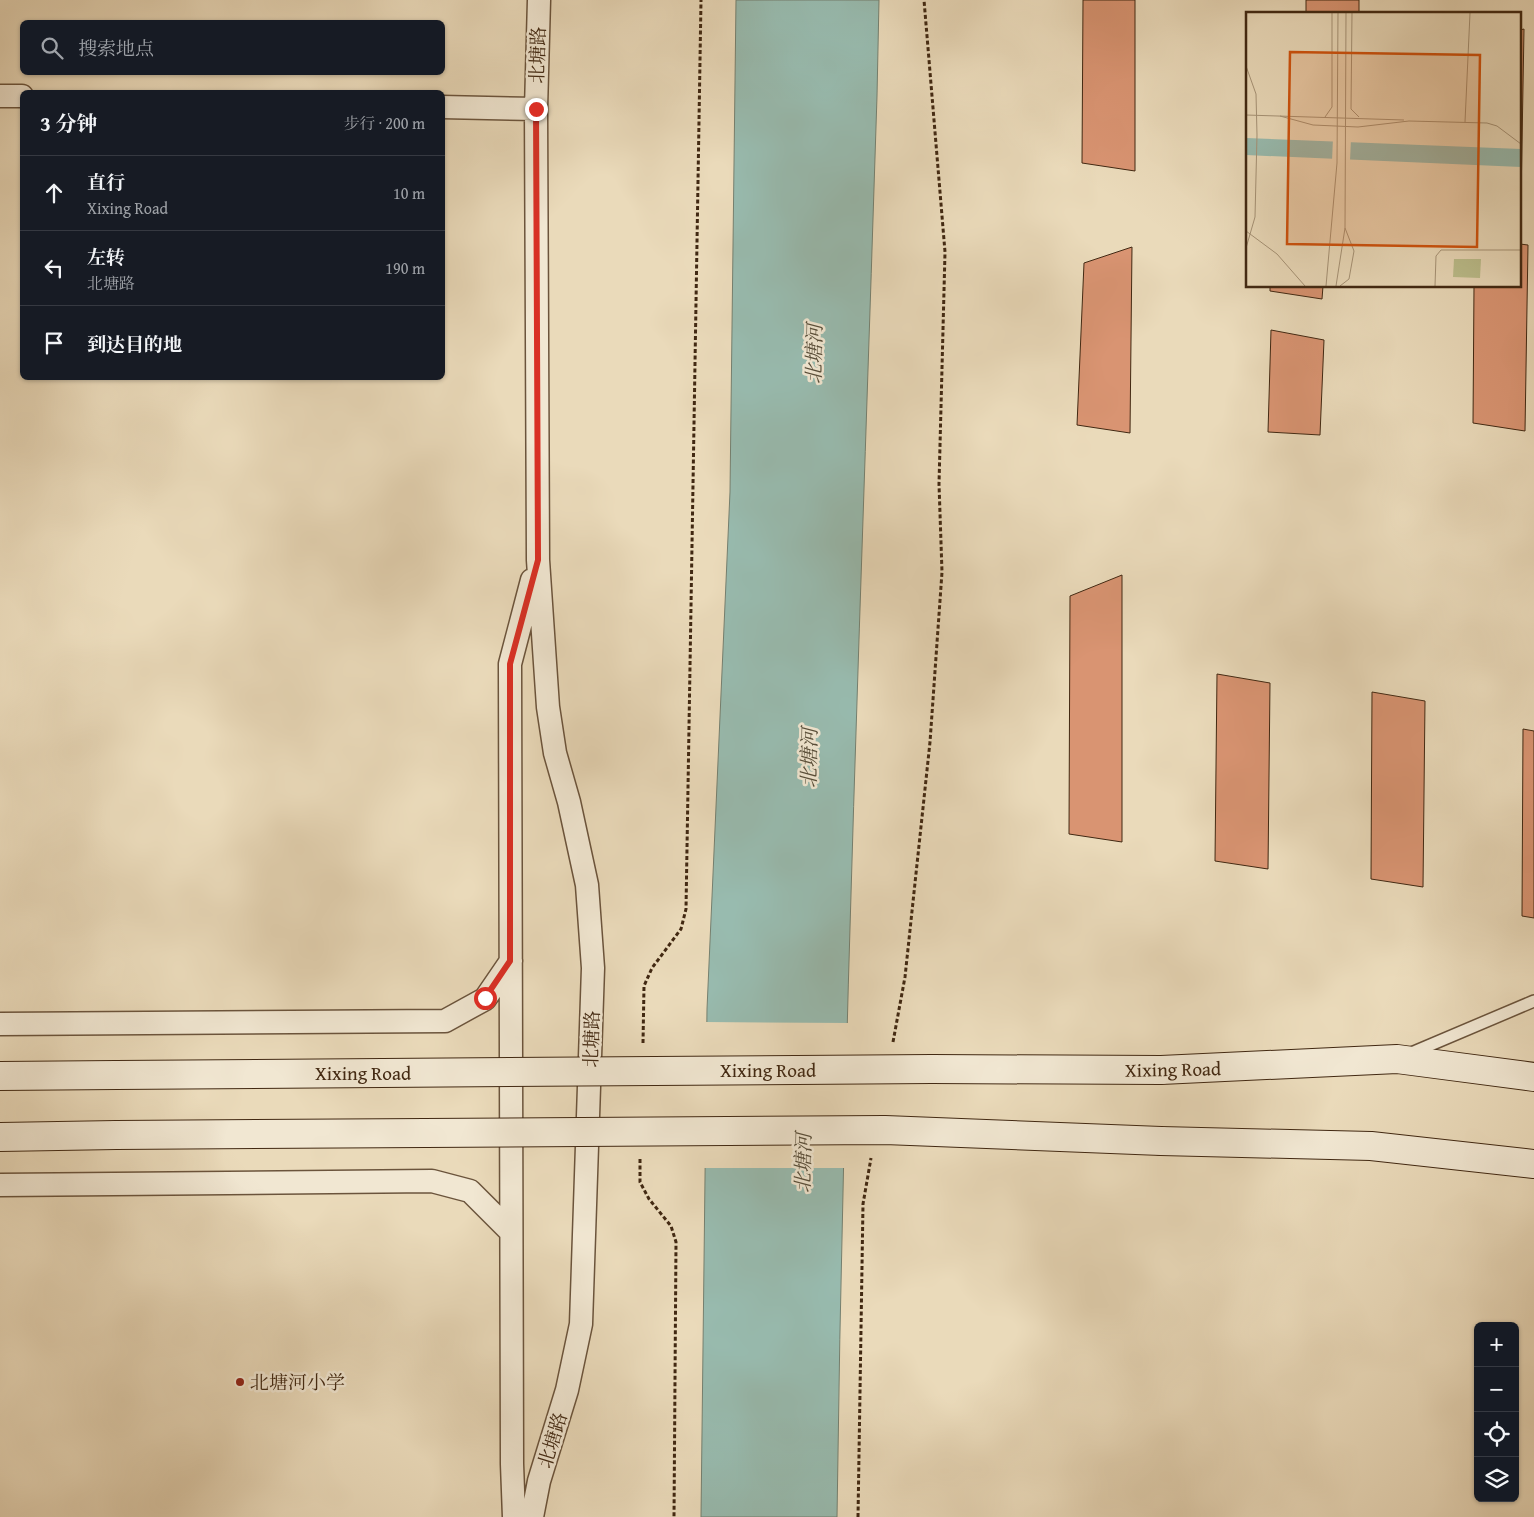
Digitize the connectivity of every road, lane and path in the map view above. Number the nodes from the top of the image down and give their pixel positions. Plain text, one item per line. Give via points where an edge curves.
1 (539, 0) edge
2 (701, 0) edge
3 (924, 0) edge
4 (0, 96) edge
5 (20, 96) edge
6 (445, 106) edge
7 (536, 109) junction
8 (538, 560) junction
9 (510, 961) junction
10 (1534, 1001) edge
11 (0, 1024) edge
12 (892, 1043) dead end
13 (643, 1045) dead end
14 (1397, 1059) junction
15 (0, 1076) edge
16 (1534, 1077) edge
17 (0, 1137) edge
18 (640, 1152) dead end
19 (872, 1156) dead end
20 (1534, 1164) edge
21 (0, 1185) edge
22 (511, 1232) junction
23 (514, 1517) edge
24 (532, 1517) edge
25 (674, 1517) edge
26 (858, 1517) edge

1 - 7 street, 北塘路
2 - 13 path via 686,909 681,928 652,968 644,986
3 - 12 path via 945,252 939,484 942,572 929,752 905,977
4 - 5 street
6 - 7 street
7 - 8 street, 北塘路
8 - 9 street, 北塘路 via 510,664
8 - 24 street, 北塘路 via 548,707 555,753 587,885 593,968 581,1324 567,1390 539,1481
9 - 11 street via 485,998 445,1021
9 - 22 street, 北塘路
10 - 14 lane
14 - 15 main road, Xixing Road, bridge via 1161,1070
14 - 16 main road, Xixing Road
17 - 20 main road, bridge via 885,1130 1162,1142 1371,1146
18 - 25 path via 640,1182 671,1226 676,1242
19 - 26 path via 863,1204
21 - 22 street via 432,1180 470,1191
22 - 23 street, 北塘路

